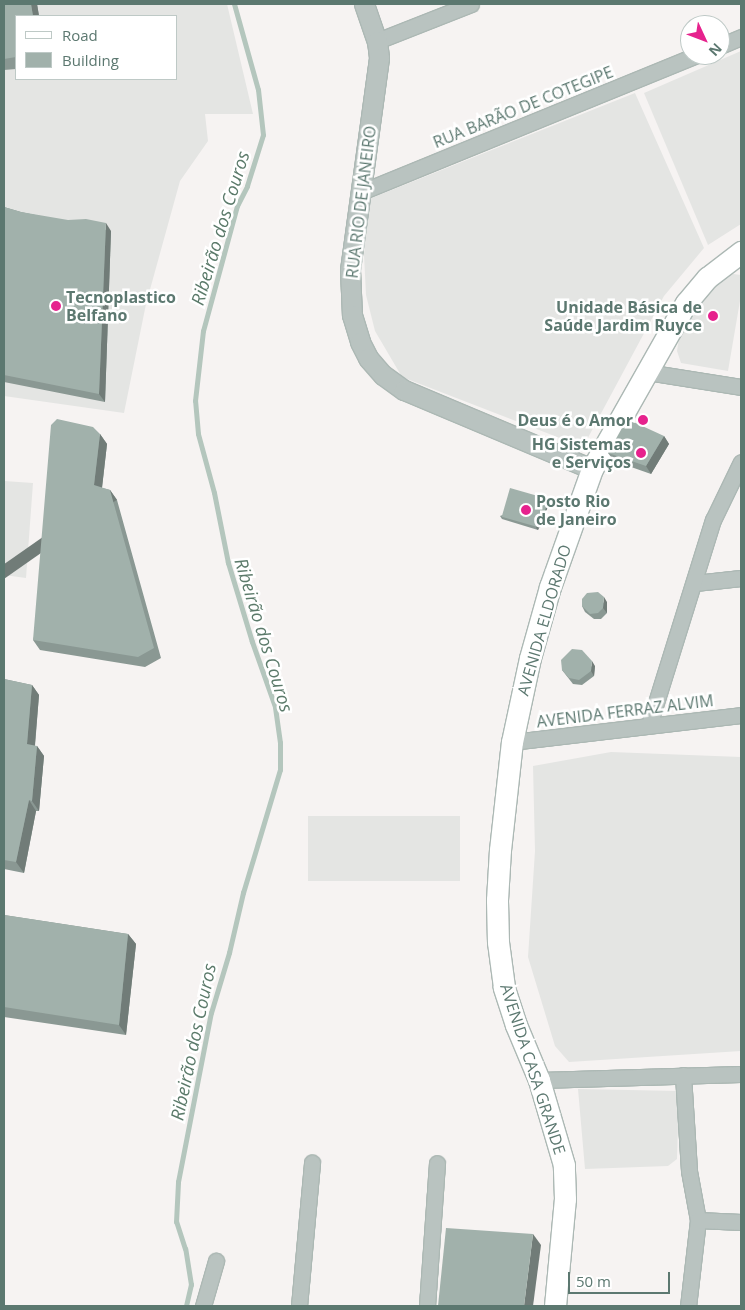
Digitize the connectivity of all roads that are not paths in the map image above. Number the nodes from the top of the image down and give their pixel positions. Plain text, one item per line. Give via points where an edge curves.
1 (364, 4) edge
2 (471, 4) edge
3 (377, 41) junction
4 (680, 62) edge
5 (362, 192) junction
6 (740, 254) edge
7 (647, 372) junction
8 (741, 387) edge
9 (741, 462) edge
10 (592, 468) junction
11 (741, 578) edge
12 (695, 583) junction
13 (741, 715) edge
14 (649, 725) junction
15 (512, 742) junction
16 (741, 1074) edge
17 (683, 1075) junction
18 (539, 1080) junction
19 (312, 1163) dead end
20 (437, 1163) dead end
21 (698, 1220) junction
22 (741, 1222) edge
23 (216, 1261) dead end
24 (203, 1306) edge
25 (299, 1306) edge
26 (427, 1306) edge
27 (555, 1306) edge
28 (688, 1306) edge

1 - 3 street, RUA RIO DE JANEIRO
2 - 3 street
3 - 5 street, RUA RIO DE JANEIRO via 379,58
4 - 5 street, RUA BARÃO DE COTEGIPE
5 - 10 street, RUA RIO DE JANEIRO via 350,270 352,315 368,358 383,375 404,390
6 - 7 main road, AVENIDA ELDORADO via 706,278 686,303
7 - 8 street
7 - 10 main road, AVENIDA ELDORADO
9 - 12 street via 713,520
10 - 15 main road, AVENIDA ELDORADO via 550,587 530,658
11 - 12 street
12 - 14 street
13 - 14 street, AVENIDA FERRAZ ALVIM
14 - 15 street, AVENIDA FERRAZ ALVIM
15 - 18 main road, AVENIDA CASA GRANDE via 498,892 498,949 504,987
16 - 17 street
17 - 18 street
17 - 21 street via 689,1171
18 - 27 main road, AVENIDA CASA GRANDE via 564,1165 565,1199
19 - 25 street
20 - 26 street
21 - 22 street
21 - 28 street
23 - 24 street

